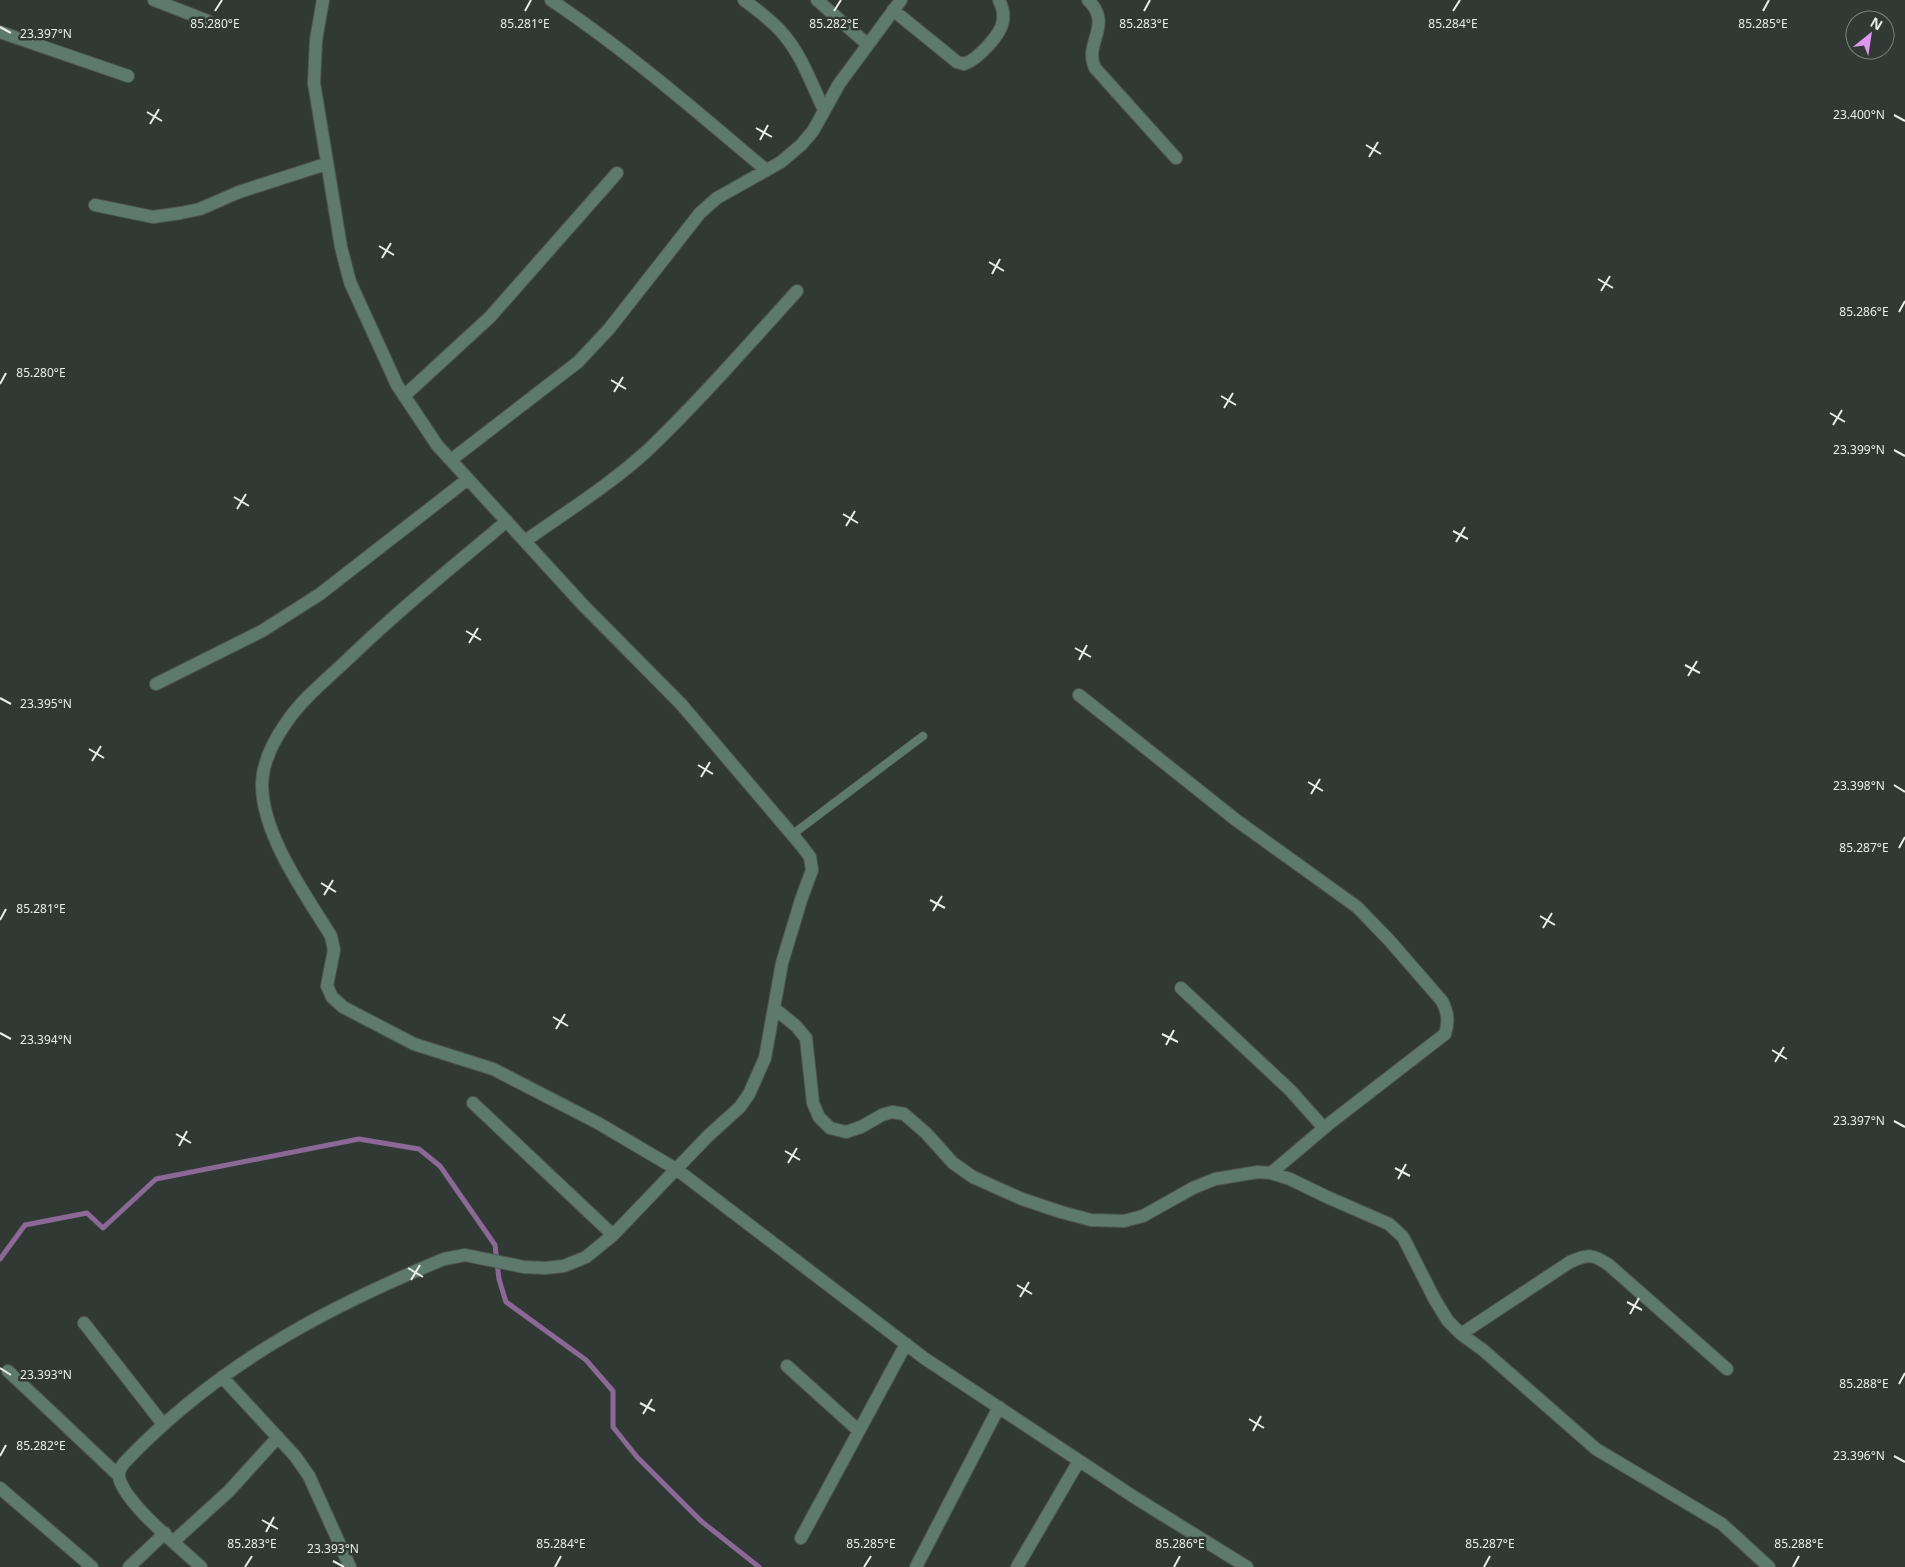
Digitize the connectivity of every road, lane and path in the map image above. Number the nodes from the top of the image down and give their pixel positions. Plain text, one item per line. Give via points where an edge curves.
1 (154, 0) edge
2 (323, 0) edge
3 (744, 0) edge
4 (818, 0) edge
5 (901, 0) edge
6 (999, 0) edge
7 (1088, 0) edge
8 (554, 1) edge
9 (893, 10) junction
10 (208, 21) dead end
11 (0, 32) edge
12 (868, 44) junction
13 (128, 76) dead end
14 (824, 110) junction
15 (1176, 158) dead end
16 (326, 164) junction
17 (766, 170) junction
18 (617, 173) dead end
19 (95, 205) dead end
20 (798, 291) dead end
21 (404, 396) junction
22 (451, 460) junction
23 (468, 479) junction
24 (507, 521) junction
25 (526, 541) junction
26 (156, 684) dead end
27 (1079, 695) dead end
28 (923, 736) dead end
29 (793, 834) junction
30 (1181, 988) dead end
31 (774, 1008) junction
32 (473, 1102) dead end
33 (1324, 1128) junction
34 (676, 1169) junction
35 (1272, 1173) junction
36 (613, 1235) junction
37 (84, 1323) dead end
38 (1461, 1334) junction
39 (906, 1344) junction
40 (787, 1366) dead end
41 (1727, 1369) dead end
42 (8, 1371) dead end
43 (222, 1377) junction
44 (999, 1407) junction
45 (164, 1424) junction
46 (859, 1430) junction
47 (278, 1437) junction
48 (1079, 1461) junction
49 (119, 1476) junction
50 (0, 1488) edge
51 (169, 1537) junction
52 (801, 1538) dead end
53 (92, 1567) edge
54 (129, 1567) edge
55 (201, 1567) edge
56 (350, 1567) edge
57 (916, 1567) edge
58 (1017, 1567) edge
59 (1247, 1567) edge
60 (1769, 1567) edge

1 - 10 street
2 - 16 street via 316,40 314,83
3 - 14 street via 786,36
4 - 12 street
5 - 9 street
6 - 9 street via 1003,11 1002,25 976,58 964,64 957,62
7 - 15 street via 1097,10 1100,27 1092,54 1095,68
8 - 17 street via 661,82
9 - 12 street
11 - 13 street
12 - 14 street
14 - 17 street via 801,145
16 - 19 street via 181,213 153,217
16 - 21 street via 350,282 385,362
17 - 22 street via 717,198 700,212 609,329 578,362
18 - 21 street via 490,318
20 - 25 street via 647,450
21 - 22 street
22 - 23 street
23 - 24 street
23 - 26 street via 320,594 262,631
24 - 25 street
24 - 34 street via 393,616 286,722 265,764 262,785 266,811 279,850 331,936 334,950 327,986 342,1007 414,1044 493,1069 598,1123
25 - 29 street via 681,704
27 - 33 street via 1236,820 1357,907 1442,1001 1448,1012 1445,1034
28 - 29 lane
29 - 31 street via 810,857 812,870 782,963
30 - 33 street via 1290,1090
31 - 34 street via 765,1058 749,1094 740,1107
31 - 35 street via 806,1038 813,1104 819,1117 830,1128 846,1132 882,1115 892,1112 904,1114 953,1163 972,1177 1061,1212 1091,1220 1124,1221 1142,1216 1215,1179
32 - 36 street
33 - 35 street
34 - 36 street
34 - 39 street
35 - 38 street via 1389,1224 1403,1238 1435,1300
36 - 43 street via 586,1257 564,1266 524,1267 465,1255 444,1259 324,1313
37 - 45 street
38 - 41 street via 1570,1262 1584,1256 1597,1256
38 - 60 street via 1596,1449 1722,1524
39 - 44 street
39 - 46 street
40 - 46 street
42 - 49 street
43 - 45 street
43 - 47 street
44 - 48 street
44 - 57 street
45 - 49 street via 124,1463
46 - 52 street
47 - 51 street via 229,1491
47 - 56 street via 309,1476
48 - 58 street
48 - 59 street
49 - 51 street via 134,1504
50 - 53 street
51 - 54 street
51 - 55 street

